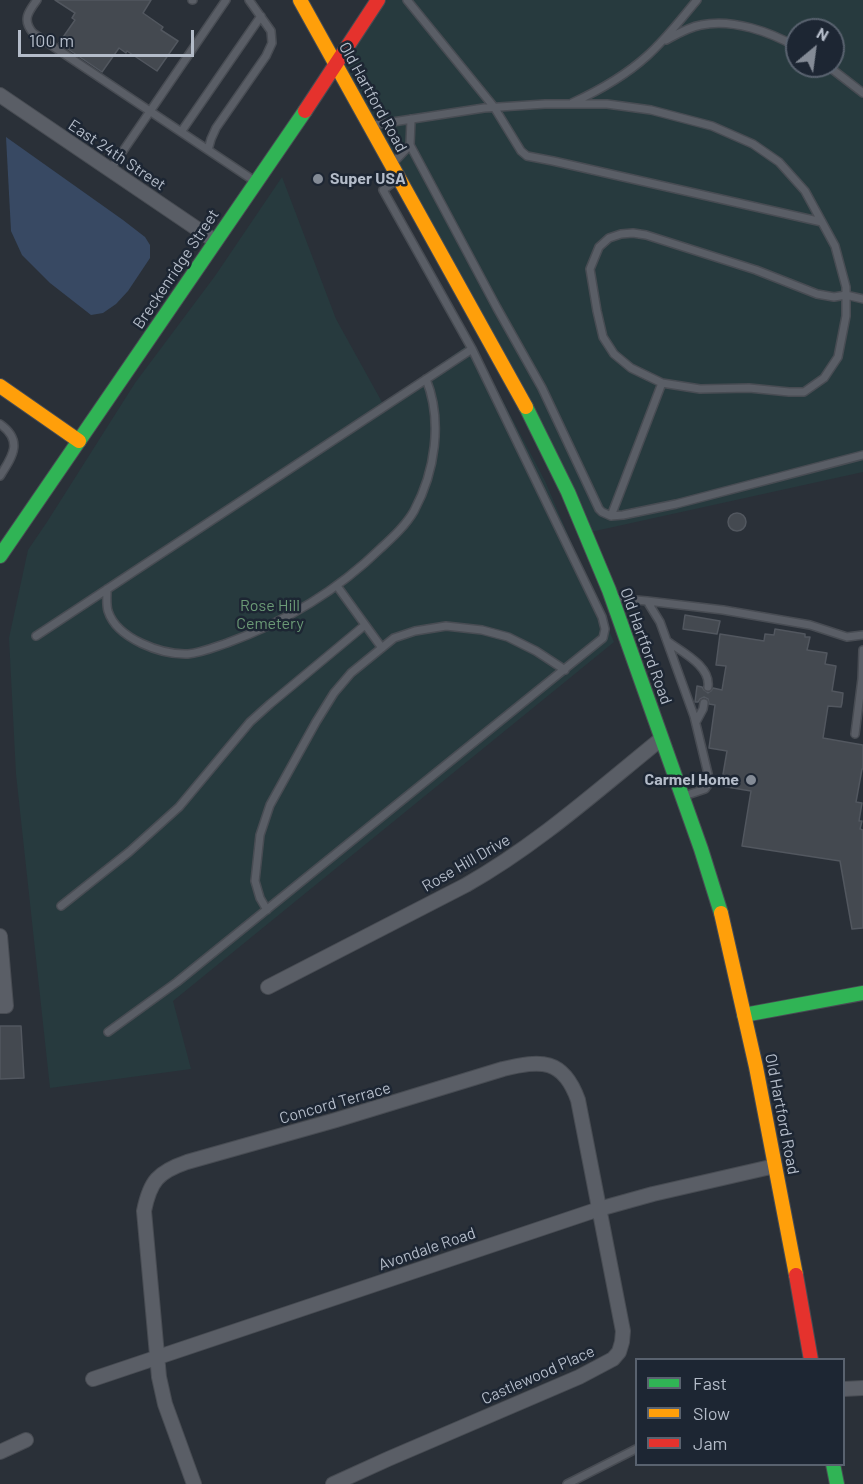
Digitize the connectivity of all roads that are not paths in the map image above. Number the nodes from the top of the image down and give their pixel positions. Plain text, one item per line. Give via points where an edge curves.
1 (37, 0) edge
2 (226, 0) edge
3 (249, 0) edge
4 (300, 0) edge
5 (378, 0) edge
6 (407, 0) edge
7 (697, 0) edge
8 (261, 16) junction
9 (661, 42) junction
10 (785, 42) edge
11 (336, 64) junction
12 (844, 78) edge
13 (599, 89) junction
14 (863, 93) edge
15 (0, 95) edge
16 (570, 104) junction
17 (607, 104) junction
18 (494, 107) junction
19 (149, 111) junction
20 (411, 119) junction
21 (370, 126) junction
22 (181, 132) junction
23 (410, 145) junction
24 (208, 150) junction
25 (392, 164) junction
26 (110, 170) junction
27 (400, 178) junction
28 (256, 182) junction
29 (822, 222) junction
30 (215, 241) junction
31 (846, 295) junction
32 (862, 300) edge
33 (472, 349) junction
34 (426, 379) junction
35 (662, 383) junction
36 (0, 386) edge
37 (0, 424) edge
38 (79, 441) junction
39 (863, 455) edge
40 (0, 476) edge
41 (611, 516) junction
42 (0, 556) edge
43 (337, 586) junction
44 (108, 589) junction
45 (611, 598) junction
46 (647, 601) junction
47 (365, 625) junction
48 (863, 635) edge
49 (36, 636) dead end
50 (667, 641) junction
51 (381, 648) junction
52 (863, 650) edge
53 (565, 669) junction
54 (708, 687) dead end
55 (704, 703) dead end
56 (696, 722) junction
57 (855, 734) dead end
58 (661, 739) junction
59 (682, 796) junction
60 (61, 906) dead end
61 (267, 910) junction
62 (0, 936) edge
63 (268, 987) dead end
64 (863, 993) edge
65 (0, 1006) edge
66 (744, 1015) junction
67 (108, 1032) dead end
68 (776, 1166) junction
69 (599, 1209) junction
70 (157, 1357) junction
71 (811, 1358) edge
72 (93, 1379) dead end
73 (863, 1388) edge
74 (845, 1389) edge
75 (26, 1440) dead end
76 (635, 1450) edge
77 (0, 1452) edge
78 (833, 1466) edge
79 (194, 1484) edge
80 (333, 1484) edge
81 (567, 1484) edge
82 (837, 1484) edge

1 - 19 lane via 27,17 27,26 33,33
2 - 19 lane
3 - 8 lane
4 - 11 main road, Old Hartford Road
5 - 11 main road, Breckenridge Street
6 - 18 lane
7 - 9 lane
8 - 22 lane
8 - 24 lane via 271,31 272,43 216,128
9 - 10 lane via 701,24 730,23
9 - 13 lane via 633,67
11 - 21 main road, Old Hartford Road
11 - 28 main road, Breckenridge Street
12 - 14 lane
13 - 16 lane
13 - 17 lane
15 - 26 street, East 24th Street
16 - 17 lane
16 - 18 lane
17 - 29 lane via 651,110 712,126 753,144 779,162 805,191
18 - 20 lane
18 - 29 lane via 527,156
19 - 22 lane
19 - 26 lane
20 - 21 lane
20 - 23 lane
21 - 25 main road, Old Hartford Road
22 - 24 lane
23 - 25 lane
23 - 41 lane via 542,388 599,508
24 - 28 lane
25 - 27 main road, Old Hartford Road
26 - 30 street, East 24th Street
27 - 33 lane via 382,190
27 - 45 main road, Old Hartford Road via 543,440
28 - 30 main road, Breckenridge Street
29 - 31 lane via 834,246
30 - 38 main road, Breckenridge Street
31 - 32 lane
31 - 35 lane via 838,357 824,378 804,392 700,389
31 - 35 lane via 817,294 646,235 633,233 609,238 599,247 590,268 603,337 614,354 631,368
33 - 34 lane
33 - 53 lane via 602,616 603,638
34 - 43 lane via 434,402 435,434 431,465 414,512 405,525
34 - 44 lane
35 - 41 lane
36 - 38 main road
37 - 40 lane via 9,430 14,444
38 - 42 main road, Breckenridge Street
39 - 41 lane via 676,504
43 - 44 lane via 252,634 190,654 158,651 126,634 109,612
43 - 47 lane
44 - 49 lane
45 - 46 lane
45 - 58 main road, Old Hartford Road
46 - 48 lane via 810,625 847,637
46 - 50 lane
47 - 51 lane
47 - 60 lane via 250,722 179,807 152,832
50 - 54 lane via 698,664 707,676
50 - 56 lane
51 - 53 lane via 394,638 415,631 446,626 482,630 508,637
51 - 61 lane via 334,693 270,805 260,835 255,881
52 - 57 lane
53 - 61 lane
55 - 56 lane
56 - 59 lane via 710,782 705,789
58 - 59 main road, Old Hartford Road
58 - 63 street, Rose Hill Drive via 496,868
59 - 66 main road, Old Hartford Road via 719,904
61 - 67 lane
62 - 65 street via 6,1006
64 - 66 main road
66 - 68 main road, Old Hartford Road
68 - 69 street, Avondale Road
68 - 71 main road, Old Hartford Road
69 - 70 street, Avondale Road
69 - 70 street, Concord Terrace via 573,1085 553,1066 538,1063 187,1162 161,1173 147,1196 144,1211
69 - 80 street, Castlewood Place via 623,1331 619,1352 613,1359
70 - 72 street, Avondale Road
70 - 79 street via 165,1404
73 - 74 street
75 - 77 street
76 - 81 lane
78 - 82 main road

